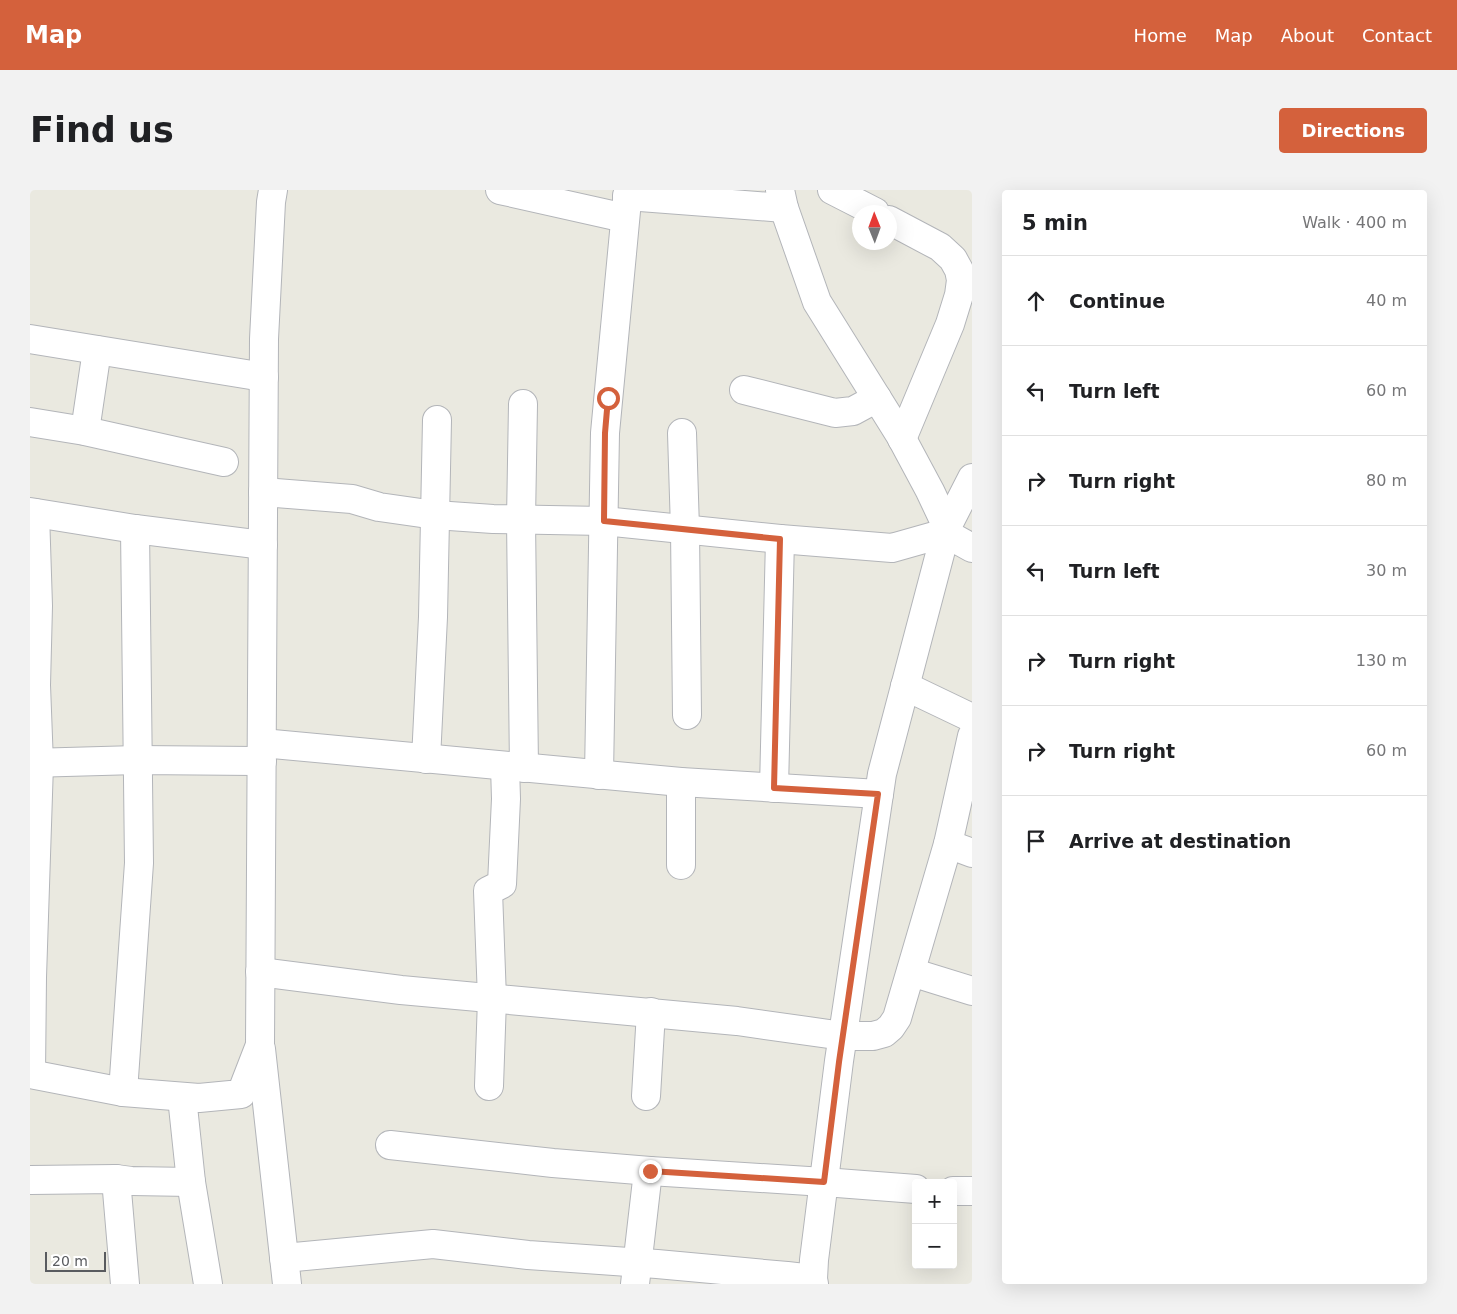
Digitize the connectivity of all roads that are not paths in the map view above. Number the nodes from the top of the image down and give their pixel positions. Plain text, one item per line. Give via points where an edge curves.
1 (273, 190) edge
2 (500, 190) edge
3 (832, 190) edge
4 (782, 199) edge
5 (627, 201) edge
6 (861, 205) edge
7 (897, 224) edge
8 (30, 339) edge
9 (97, 350) junction
10 (264, 377) junction
11 (744, 390) dead end
12 (877, 398) junction
13 (523, 404) dead end
14 (437, 420) dead end
15 (30, 422) edge
16 (85, 431) junction
17 (682, 433) dead end
18 (902, 439) junction
19 (224, 462) dead end
20 (972, 478) edge
21 (263, 492) junction
22 (32, 513) edge
23 (436, 515) junction
24 (521, 520) junction
25 (604, 521) junction
26 (135, 529) junction
27 (685, 529) junction
28 (946, 530) junction
29 (780, 539) junction
30 (263, 545) junction
31 (972, 548) edge
32 (34, 606) edge
33 (33, 685) edge
34 (905, 686) junction
35 (687, 715) dead end
36 (972, 718) edge
37 (972, 736) edge
38 (262, 752) junction
39 (426, 759) junction
40 (137, 760) junction
41 (35, 764) edge
42 (515, 767) junction
43 (599, 775) junction
44 (681, 782) junction
45 (774, 788) junction
46 (878, 794) junction
47 (34, 835) edge
48 (960, 848) edge
49 (681, 865) dead end
50 (32, 910) edge
51 (260, 972) junction
52 (911, 972) junction
53 (31, 977) edge
54 (972, 991) edge
55 (492, 999) junction
56 (651, 1012) junction
57 (843, 1036) junction
58 (260, 1045) junction
59 (30, 1074) edge
60 (489, 1086) dead end
61 (123, 1092) junction
62 (646, 1096) dead end
63 (182, 1097) junction
64 (390, 1145) dead end
65 (650, 1171) junction
66 (116, 1179) junction
67 (30, 1180) edge
68 (191, 1182) junction
69 (824, 1182) junction
70 (912, 1189) edge
71 (957, 1191) edge
72 (972, 1192) edge
73 (285, 1271) edge
74 (636, 1273) edge
75 (813, 1282) edge
76 (124, 1284) edge
77 (208, 1284) edge

1 - 10 street
2 - 5 street
3 - 6 street
4 - 5 street
4 - 12 street via 817,302
5 - 25 street via 606,424
7 - 18 street via 940,247 953,259 961,280 950,324
8 - 9 street
9 - 10 street
9 - 16 street
10 - 21 street
11 - 12 street via 836,413 853,411
12 - 18 street
13 - 24 street
14 - 23 street
15 - 16 street
16 - 19 street
17 - 27 street
18 - 28 street via 930,491
20 - 28 street
21 - 23 street via 352,499 379,507
21 - 30 street
22 - 26 street
22 - 32 street
23 - 24 street
23 - 39 street
24 - 25 street
24 - 42 street
25 - 27 street
25 - 43 street
26 - 30 street
26 - 40 street
27 - 29 street
27 - 35 street
28 - 29 street via 892,548
28 - 31 street
28 - 34 street
29 - 45 street
30 - 38 street
32 - 33 street
33 - 41 street
34 - 36 street
34 - 46 street
37 - 48 street
38 - 39 street
38 - 40 street
38 - 51 street
39 - 42 street
40 - 41 street
40 - 61 street via 139,863
41 - 47 street
42 - 43 street
42 - 55 street via 506,799 502,884 488,891
43 - 44 street
44 - 45 street
44 - 49 street
45 - 46 street
46 - 57 street
47 - 50 street
48 - 52 street
50 - 53 street
51 - 55 street
51 - 58 street
52 - 54 street
52 - 57 street via 897,1018 891,1027 873,1036
53 - 59 street
55 - 56 street
55 - 60 street
56 - 57 street
56 - 62 street
57 - 69 street
58 - 63 street via 241,1094
58 - 73 street
59 - 61 street
61 - 63 street
63 - 68 street
64 - 65 street
65 - 69 street
65 - 74 street
66 - 67 street
66 - 68 street
66 - 76 street
68 - 77 street
69 - 70 street
69 - 75 street
71 - 72 street
73 - 74 street via 433,1244 528,1255
74 - 75 street via 786,1276

